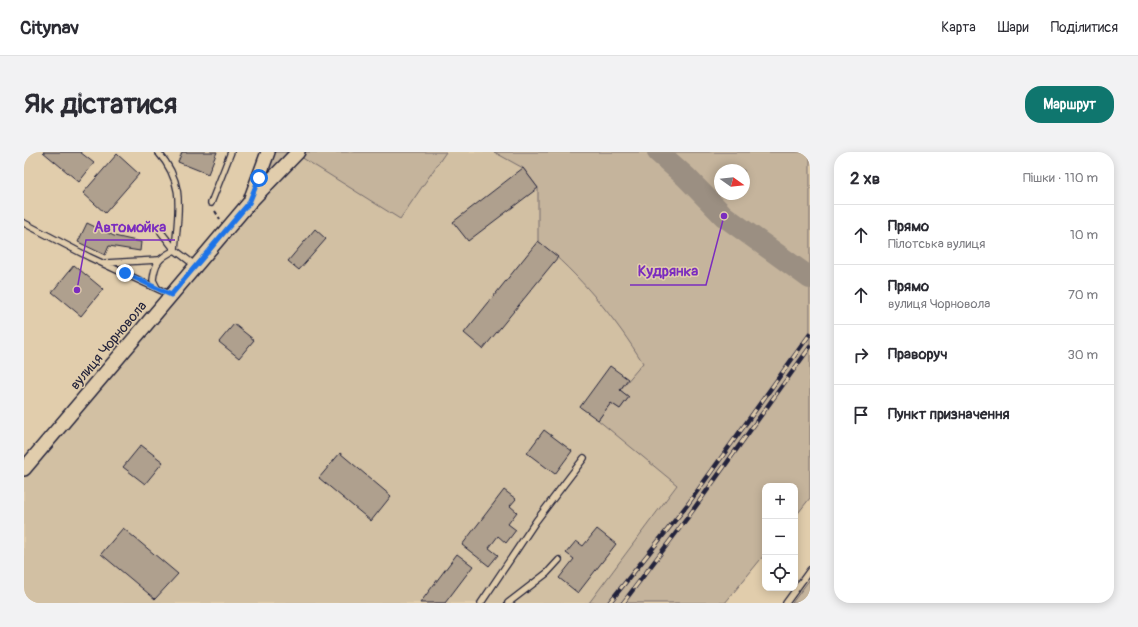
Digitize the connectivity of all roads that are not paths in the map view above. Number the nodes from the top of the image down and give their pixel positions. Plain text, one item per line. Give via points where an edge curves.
1 (158, 152) edge
2 (231, 152) edge
3 (268, 152) edge
4 (298, 152) edge
5 (210, 203) dead end
6 (249, 203) junction
7 (24, 223) edge
8 (161, 232) dead end
9 (175, 250) junction
10 (158, 260) junction
11 (102, 263) junction
12 (196, 266) junction
13 (158, 289) junction
14 (171, 295) junction
15 (584, 458) dead end
16 (24, 469) edge
17 (559, 560) dead end
18 (810, 570) edge
19 (480, 603) edge
20 (508, 603) edge
21 (786, 603) edge

1 - 9 lane via 175,179 179,193
2 - 5 lane
3 - 6 street
4 - 6 street, вулиця Чорновола
6 - 12 street, вулиця Чорновола
7 - 11 lane
8 - 9 lane
9 - 10 lane
9 - 12 lane
10 - 11 lane
10 - 13 lane via 152,280
11 - 13 lane
12 - 14 street, вулиця Чорновола
13 - 14 lane
14 - 16 street, вулиця Чорновола
15 - 19 lane via 536,521
17 - 20 lane via 547,573
18 - 21 lane

